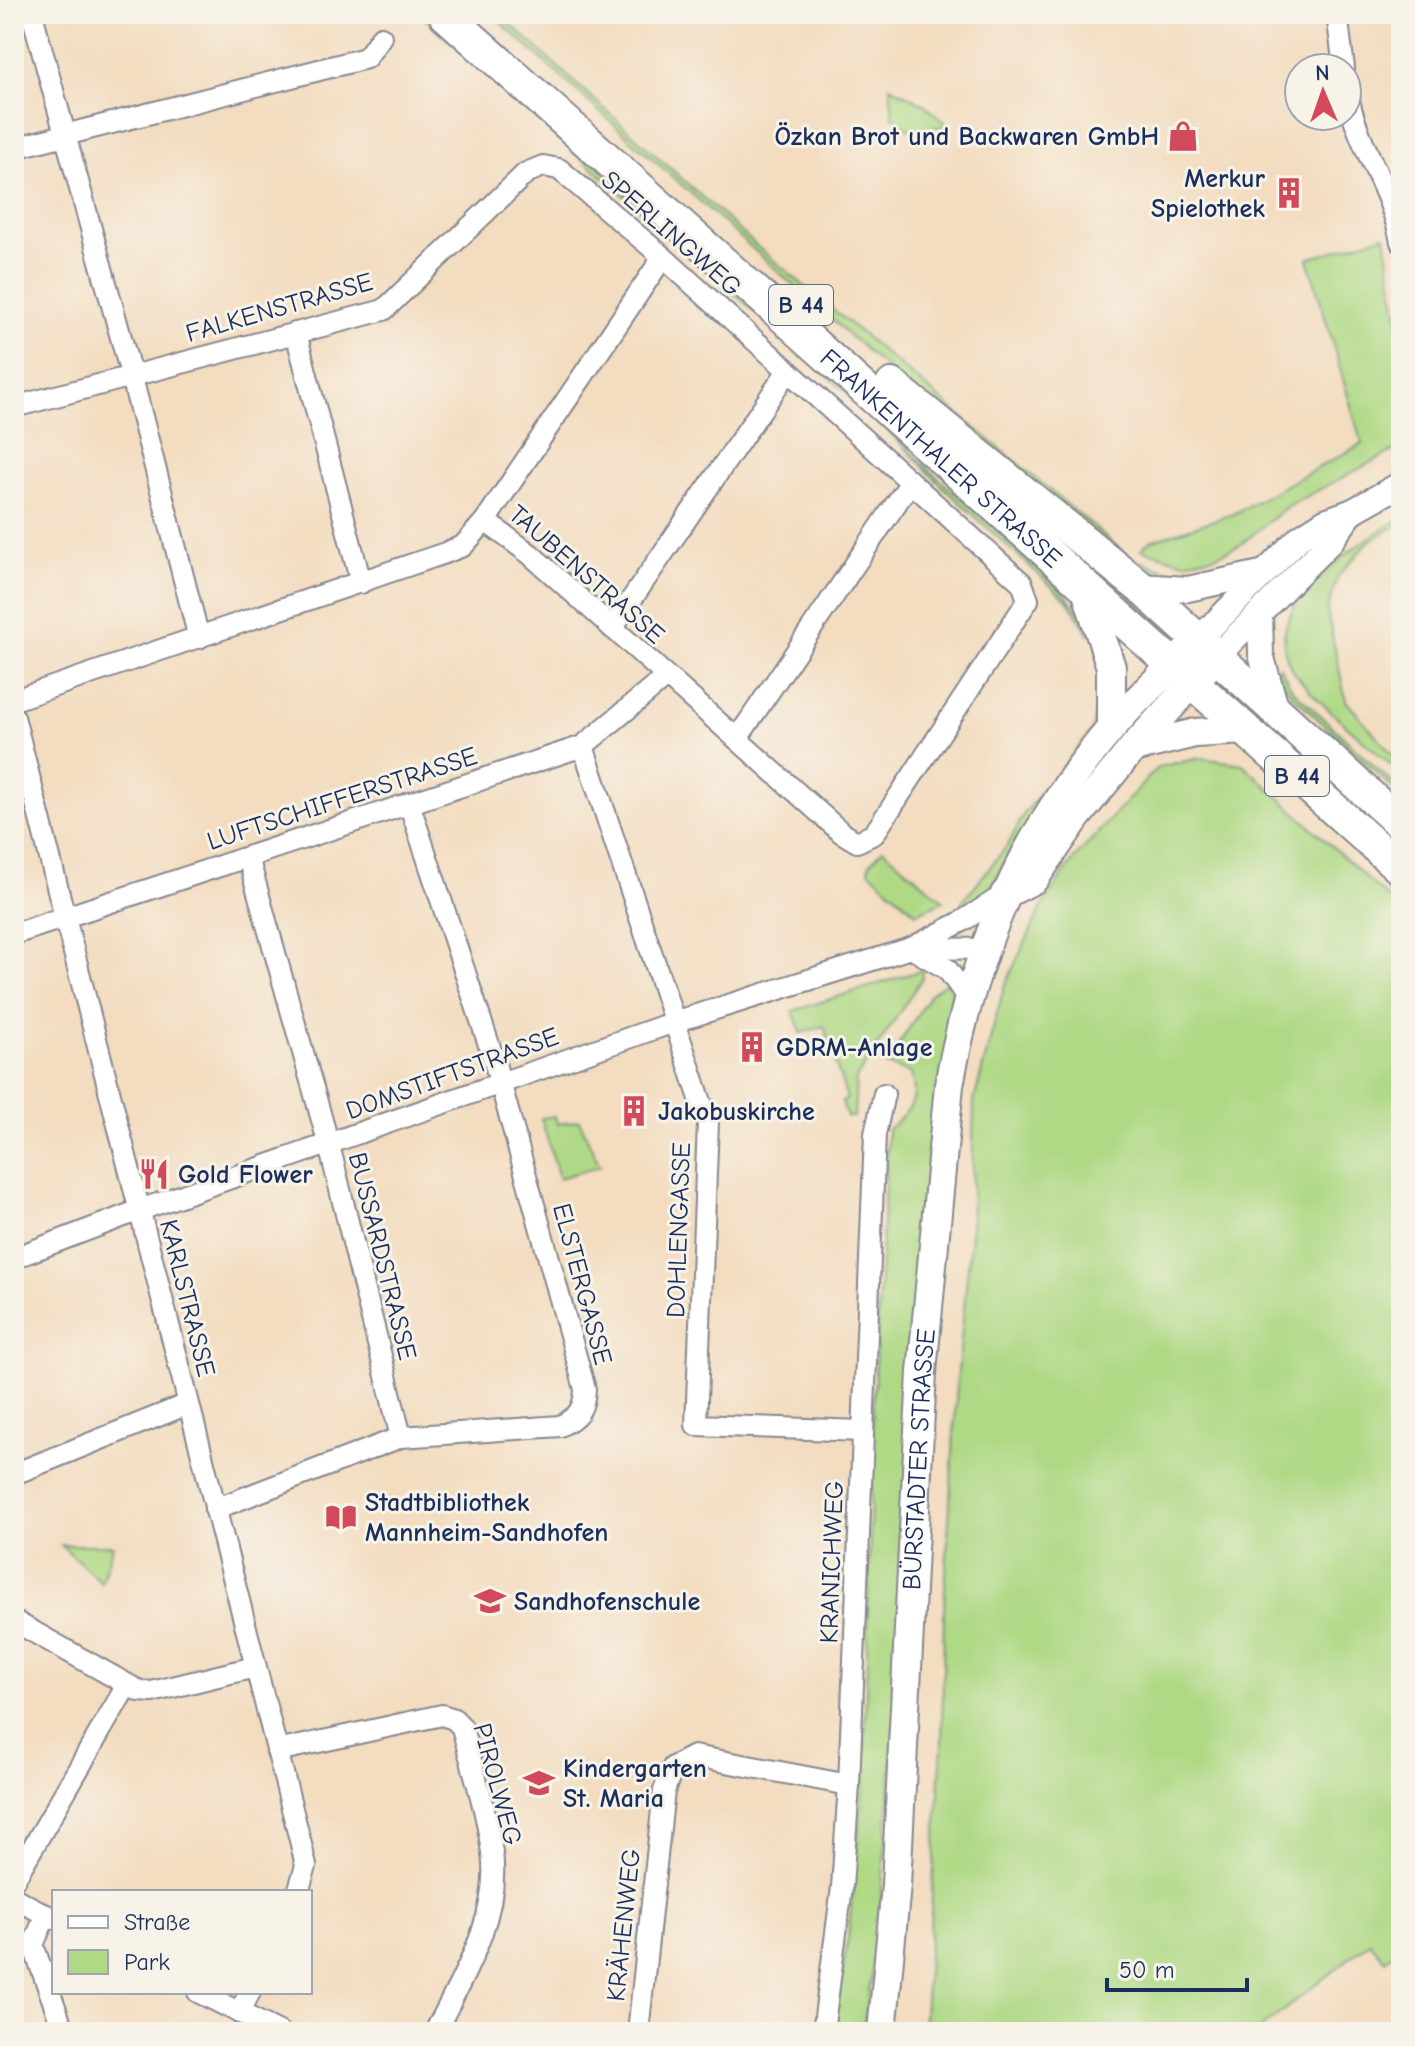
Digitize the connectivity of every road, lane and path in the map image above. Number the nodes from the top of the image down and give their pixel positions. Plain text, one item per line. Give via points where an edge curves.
1 (32, 14) edge
2 (445, 14) edge
3 (473, 14) edge
4 (1337, 14) edge
5 (381, 37) dead end
6 (1342, 52) edge
7 (1357, 132) edge
8 (63, 136) junction
9 (14, 148) edge
10 (559, 169) joint
11 (1401, 242) edge
12 (663, 257) junction
13 (296, 333) junction
14 (787, 372) junction
15 (131, 374) junction
16 (14, 407) edge
17 (910, 483) junction
18 (1401, 484) edge
19 (1353, 511) junction
20 (485, 521) junction
21 (1261, 573) junction
22 (361, 583) junction
23 (1139, 586) junction
24 (1085, 587) junction
25 (1260, 613) junction
26 (612, 628) junction
27 (199, 638) junction
28 (1208, 647) junction
29 (1183, 674) junction
30 (666, 677) junction
31 (14, 700) edge
32 (1277, 711) junction
33 (14, 717) edge
34 (1111, 727) junction
35 (1246, 730) junction
36 (737, 739) junction
37 (583, 746) junction
38 (1133, 748) junction
39 (409, 803) junction
40 (1401, 824) edge
41 (857, 842) joint
42 (248, 857) junction
43 (1401, 869) edge
44 (1005, 894) junction
45 (64, 916) junction
46 (14, 934) edge
47 (911, 948) junction
48 (985, 949) junction
49 (969, 1000) junction
50 (674, 1022) junction
51 (501, 1083) junction
52 (884, 1094) dead end
53 (329, 1145) junction
54 (140, 1210) junction
55 (14, 1258) edge
56 (188, 1404) junction
57 (862, 1431) junction
58 (401, 1437) junction
59 (14, 1474) edge
60 (215, 1509) junction
61 (14, 1621) edge
62 (255, 1667) junction
63 (127, 1685) junction
64 (277, 1751) junction
65 (849, 1785) junction
66 (14, 1880) edge
67 (299, 1890) edge
68 (14, 1898) edge
69 (50, 1917) edge
70 (202, 1994) edge
71 (249, 1994) edge
72 (239, 2013) junction
73 (64, 2032) edge
74 (279, 2032) edge
75 (435, 2032) edge
76 (638, 2032) edge
77 (823, 2032) edge
78 (882, 2032) edge

1 - 8 street
2 - 24 main road, FRANKENTHALER STRASSE / B 44
3 - 23 main road, FRANKENTHALER STRASSE / B 44 via 881,376
4 - 6 street
5 - 8 street via 366,58
7 - 11 street via 1390,200
8 - 9 street
8 - 15 street
10 - 12 street, SPERLINGWEG
10 - 13 street, FALKENSTRASSE via 543,166 526,173 384,310
12 - 14 street, SPERLINGWEG
12 - 20 street
13 - 15 street, FALKENSTRASSE
13 - 22 street
14 - 17 street, SPERLINGWEG
14 - 26 street
15 - 16 street, FALKENSTRASSE
15 - 27 street
17 - 36 street
17 - 41 street, SPERLINGWEG via 1022,583 1028,600 874,834
18 - 19 street
19 - 21 street via 1300,537
19 - 25 street
20 - 22 street, TAUBENSTRASSE via 463,546
20 - 26 street, TAUBENSTRASSE
21 - 23 street via 1188,589
21 - 28 street
22 - 27 street, TAUBENSTRASSE
23 - 28 main road, FRANKENTHALER STRASSE / B 44
24 - 29 main road, FRANKENTHALER STRASSE / B 44
24 - 34 main road via 1111,667
25 - 28 street
25 - 32 street via 1261,654
26 - 30 street, TAUBENSTRASSE
27 - 31 street, TAUBENSTRASSE
28 - 29 main road
28 - 32 main road, FRANKENTHALER STRASSE / B 44
29 - 34 main road, BÜRSTADTER STRASSE via 1150,684
29 - 35 main road, FRANKENTHALER STRASSE / B 44
29 - 38 main road
30 - 36 street, TAUBENSTRASSE
30 - 37 street, LUFTSCHIFFERSTRASSE
32 - 40 main road, FRANKENTHALER STRASSE / B 44
33 - 45 street, KARLSTRASSE
34 - 44 main road, BÜRSTADTER STRASSE via 1053,805
35 - 38 main road via 1195,733
35 - 43 main road, FRANKENTHALER STRASSE / B 44
36 - 41 street, TAUBENSTRASSE
37 - 39 street, LUFTSCHIFFERSTRASSE
37 - 50 street, DOHLENGASSE
38 - 44 main road via 1034,879
39 - 42 street, LUFTSCHIFFERSTRASSE
39 - 51 street, ELSTERGASSE
42 - 45 street, LUFTSCHIFFERSTRASSE
42 - 53 street, BUSSARDSTRASSE
44 - 47 street
44 - 48 main road, BÜRSTADTER STRASSE
45 - 46 street, LUFTSCHIFFERSTRASSE
45 - 54 street, KARLSTRASSE
47 - 48 street
47 - 49 street via 947,969
47 - 50 street, DOMSTIFTSTRASSE
48 - 49 main road, BÜRSTADTER STRASSE
49 - 78 main road, BÜRSTADTER STRASSE via 949,1085 922,1372 896,1885
50 - 51 street, DOMSTIFTSTRASSE
50 - 57 street, DOHLENGASSE via 708,1123 696,1425
51 - 53 street, DOMSTIFTSTRASSE
51 - 58 street, ELSTERGASSE via 585,1389 584,1405 576,1418 560,1426
52 - 57 street, KRANICHWEG via 875,1134
53 - 54 street, DOMSTIFTSTRASSE
53 - 58 street, BUSSARDSTRASSE
54 - 55 street, DOMSTIFTSTRASSE
54 - 56 street, KARLSTRASSE
56 - 59 street
56 - 60 street, KARLSTRASSE
57 - 65 street, KRANICHWEG
58 - 60 street, ELSTERGASSE
60 - 62 street, KARLSTRASSE
61 - 63 street
62 - 63 street via 152,1692
62 - 64 street, KARLSTRASSE
63 - 66 street
64 - 67 street, KARLSTRASSE via 306,1866
64 - 75 street, PIROLWEG via 442,1715 462,1727 493,1855 492,1884 474,1955
65 - 76 street, KRÄHENWEG via 694,1756 673,1767 664,1791
65 - 77 street, KRANICHWEG
68 - 69 street
69 - 73 street via 33,1945
70 - 72 street
71 - 72 street
72 - 74 street

